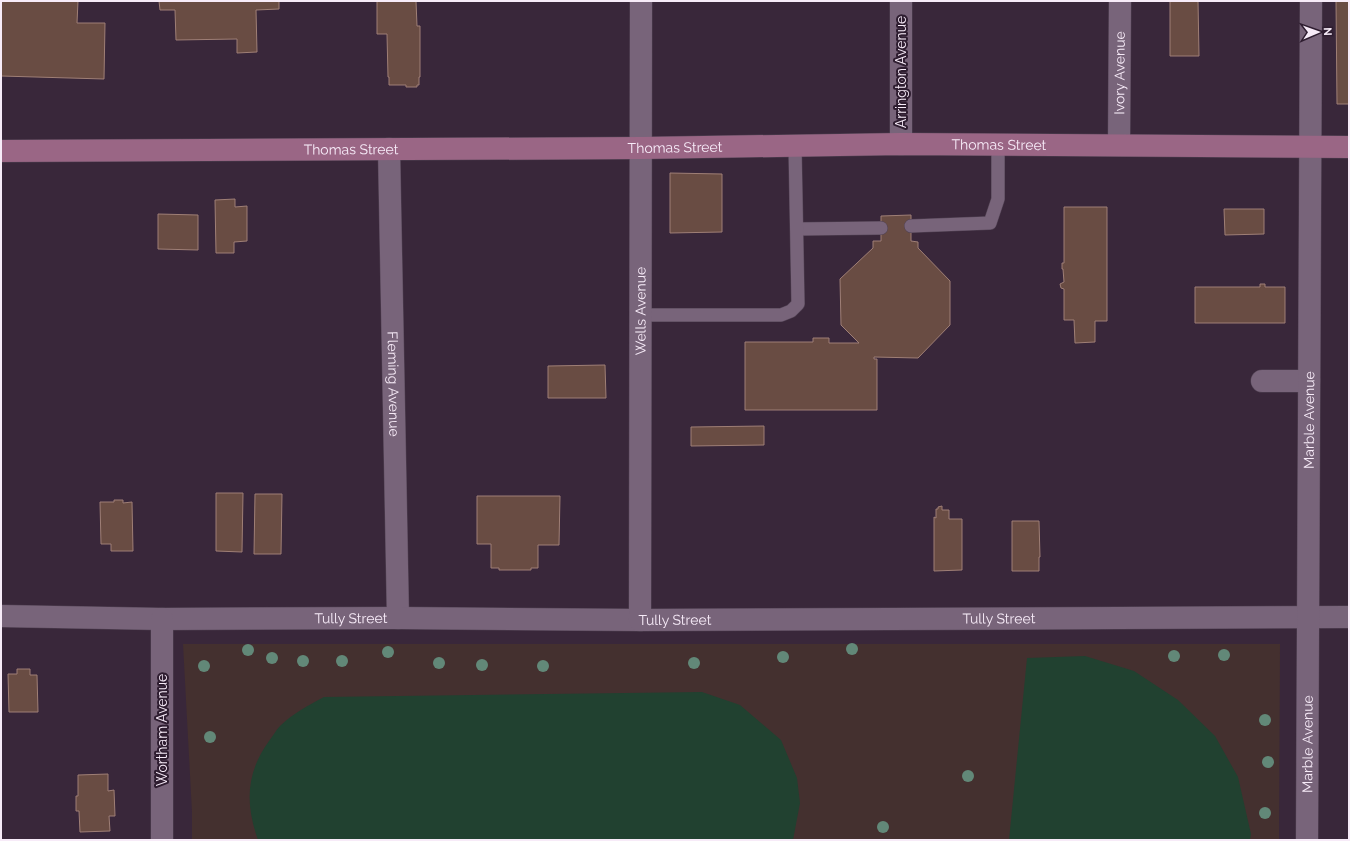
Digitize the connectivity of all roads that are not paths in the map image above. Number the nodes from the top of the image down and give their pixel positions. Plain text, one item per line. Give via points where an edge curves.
1 (642, 1) edge
2 (901, 1) edge
3 (1120, 1) edge
4 (1311, 1) edge
5 (901, 144) junction
6 (998, 144) junction
7 (1119, 145) junction
8 (795, 146) junction
9 (1311, 146) junction
10 (1349, 147) edge
11 (642, 148) junction
12 (389, 149) junction
13 (1, 151) edge
14 (911, 226) dead end
15 (881, 228) dead end
16 (797, 229) junction
17 (641, 315) junction
18 (1262, 381) dead end
19 (1309, 381) junction
20 (1, 616) edge
21 (1349, 617) edge
22 (398, 618) junction
23 (1308, 618) junction
24 (162, 619) junction
25 (640, 620) junction
26 (162, 840) edge
27 (1306, 840) edge

1 - 11 street, Wells Avenue
2 - 5 street, Arrington Avenue
3 - 7 street, Ivory Avenue
4 - 9 street, Marble Avenue
5 - 6 main road, Thomas Street
5 - 8 main road, Thomas Street
6 - 7 main road, Thomas Street
6 - 14 lane via 998,199 990,223
7 - 9 main road, Thomas Street
8 - 11 main road, Thomas Street
8 - 16 lane
9 - 10 main road, Thomas Street
9 - 19 street, Marble Avenue
11 - 12 main road, Thomas Street
11 - 17 street, Wells Avenue
12 - 13 main road, Thomas Street
12 - 22 street, Fleming Avenue
15 - 16 lane
16 - 17 lane via 798,304 791,311 781,315
17 - 25 street, Wells Avenue
18 - 19 street
19 - 23 street, Marble Avenue
20 - 24 street, Tully Street
21 - 23 street, Tully Street
22 - 24 street, Tully Street
22 - 25 street, Tully Street
23 - 25 street, Tully Street
23 - 27 street, Marble Avenue
24 - 26 street, Wortham Avenue

